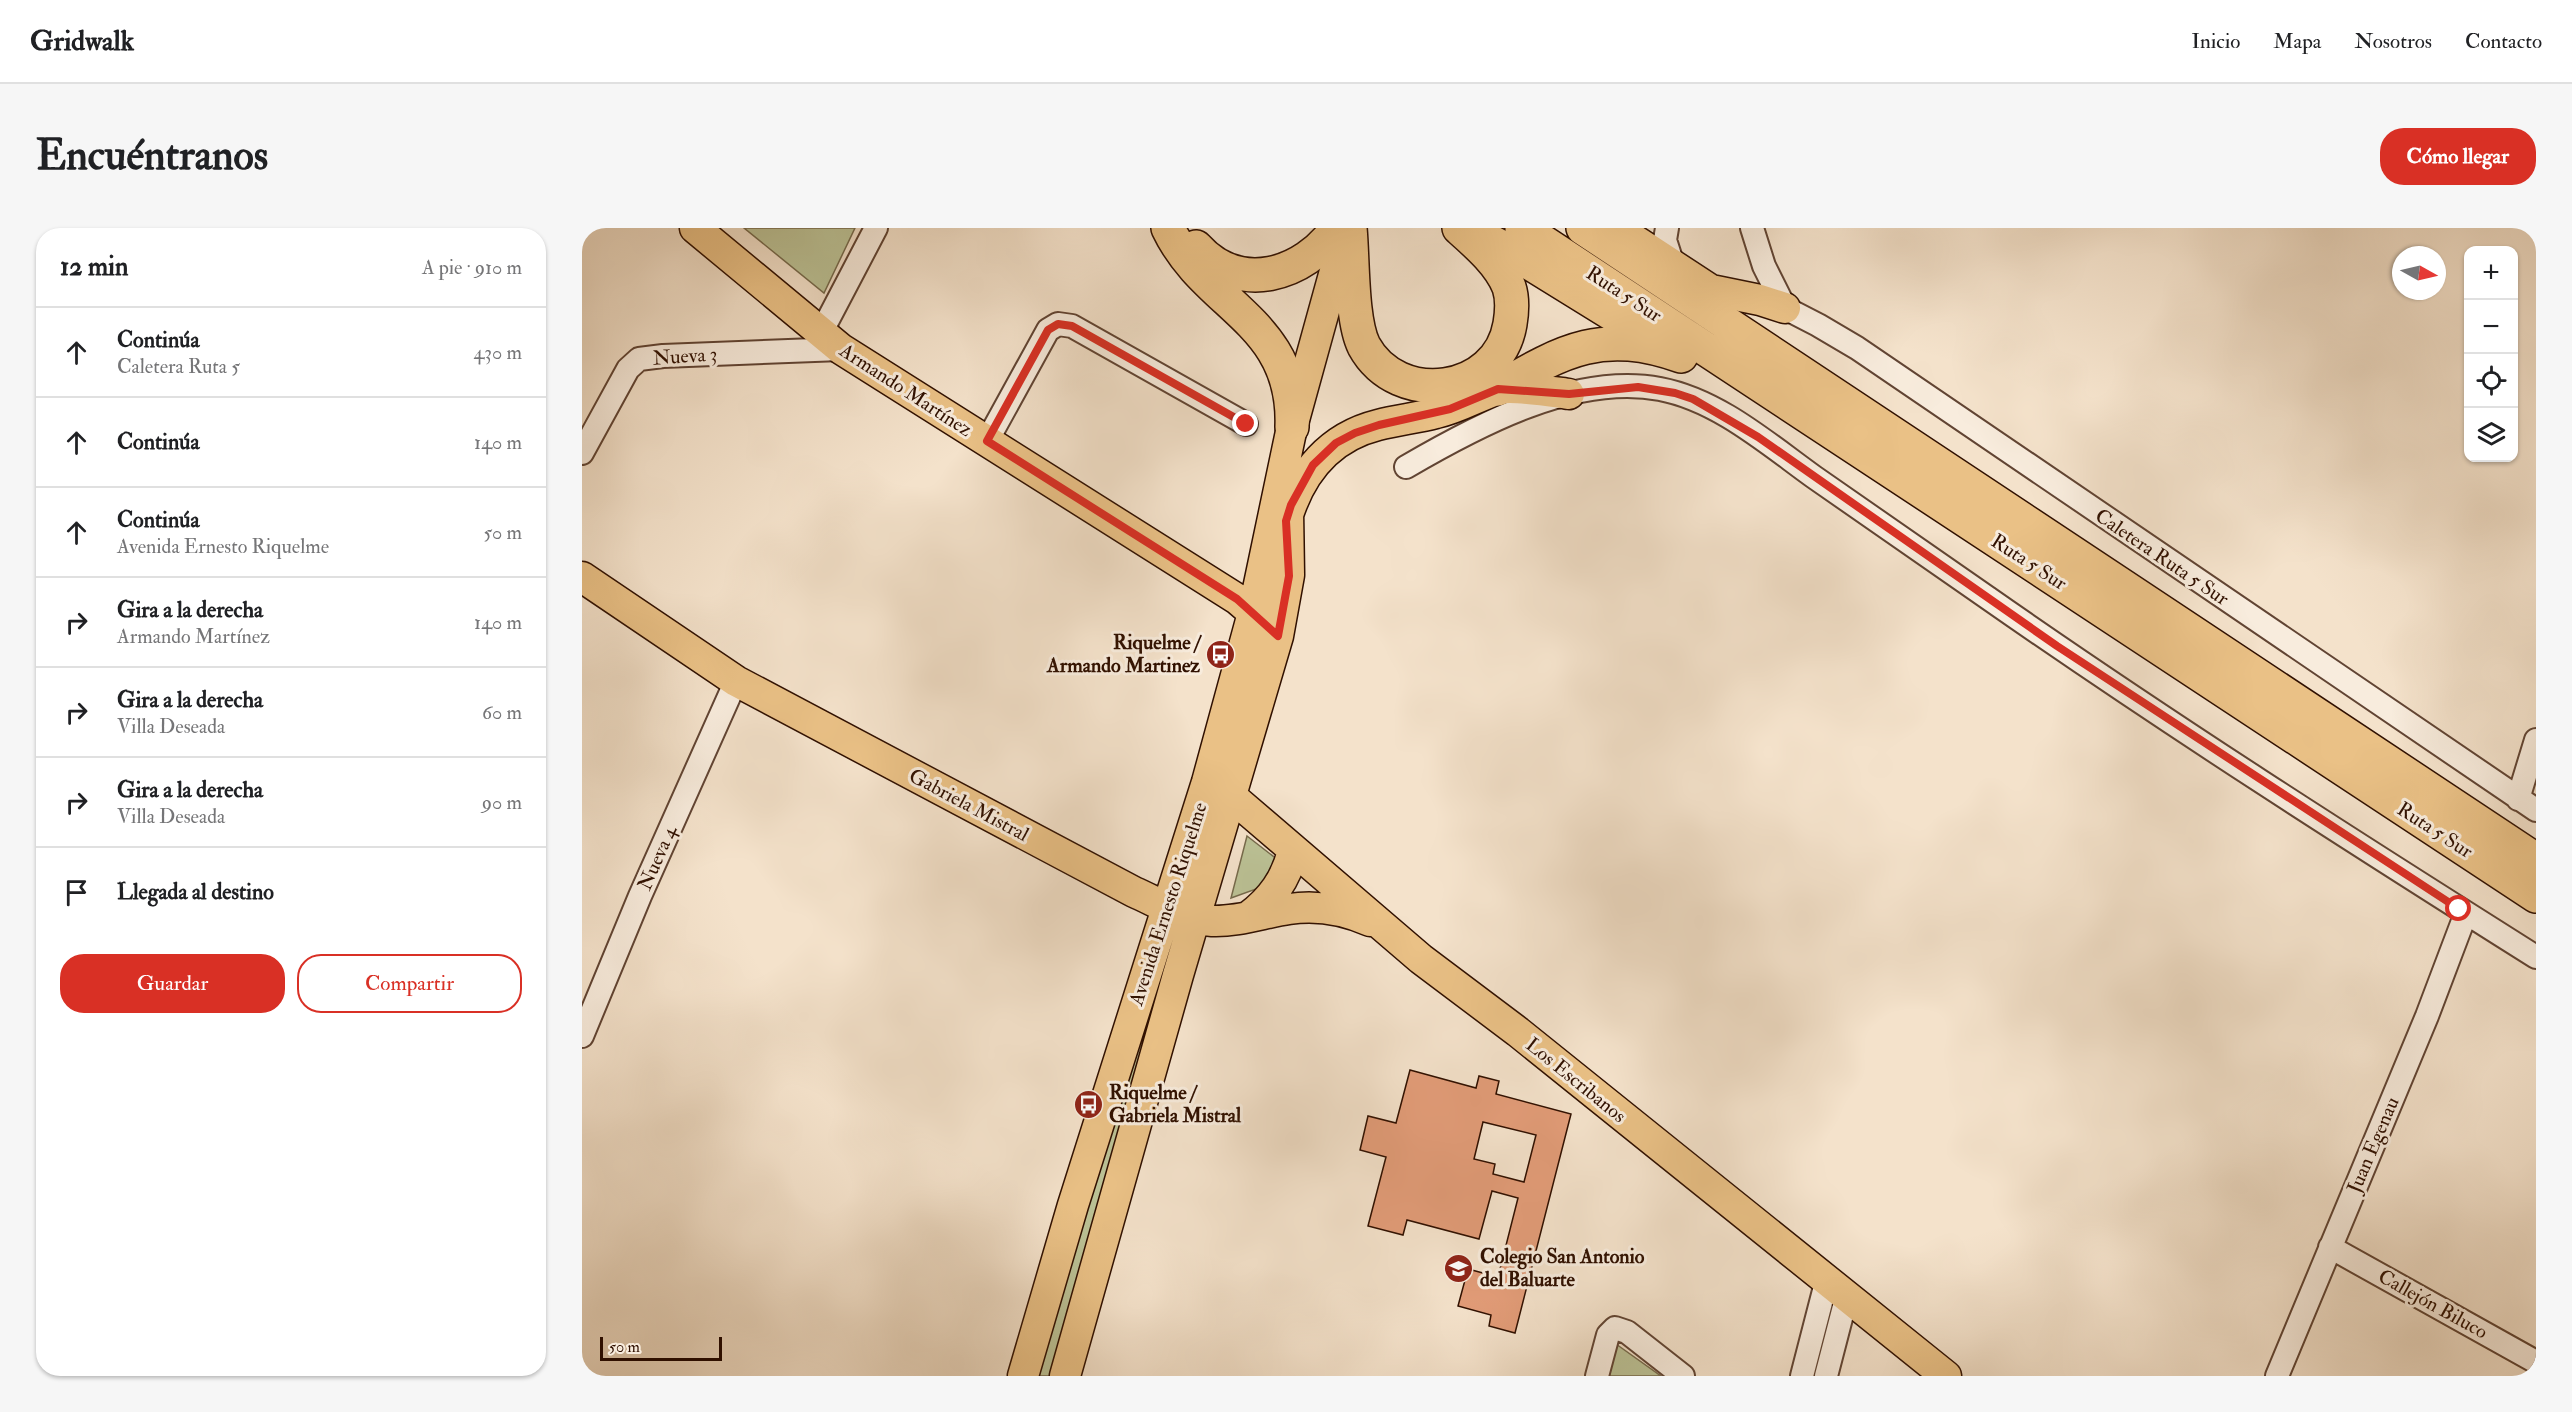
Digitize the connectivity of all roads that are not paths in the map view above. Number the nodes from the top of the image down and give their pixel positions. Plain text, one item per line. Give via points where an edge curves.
1 (695, 228) edge
2 (876, 228) edge
3 (1168, 228) edge
4 (1184, 228) edge
5 (1337, 228) edge
6 (1349, 228) edge
7 (1459, 228) edge
8 (1467, 228) edge
9 (1522, 228) edge
10 (1583, 228) edge
11 (1616, 228) edge
12 (1642, 228) edge
13 (1666, 228) edge
14 (1752, 228) edge
15 (1673, 265) junction
16 (1711, 290) junction
17 (1785, 308) junction
18 (831, 341) junction
19 (1681, 356) junction
20 (1498, 389) junction
21 (1569, 394) junction
22 (1792, 405) junction
23 (1246, 424) dead end
24 (1292, 427) junction
25 (987, 441) junction
26 (582, 453) edge
27 (1406, 467) dead end
28 (1286, 521) junction
29 (582, 577) edge
30 (1253, 613) junction
31 (2176, 622) junction
32 (1278, 636) junction
33 (736, 681) junction
34 (2536, 740) edge
35 (1220, 790) junction
36 (2527, 804) edge
37 (1293, 850) junction
38 (2536, 860) edge
39 (2536, 896) edge
40 (1167, 907) junction
41 (2466, 913) junction
42 (1248, 917) junction
43 (1196, 918) junction
44 (1386, 928) junction
45 (2536, 957) edge
46 (582, 1036) edge
47 (2330, 1247) junction
48 (1837, 1287) junction
49 (2536, 1362) edge
50 (1680, 1375) edge
51 (1023, 1376) edge
52 (1065, 1376) edge
53 (1597, 1376) edge
54 (1802, 1376) edge
55 (1826, 1376) edge
56 (1946, 1376) edge
57 (2277, 1376) edge

1 - 18 main road, Armando Martínez
2 - 18 street
3 - 24 highway via 1190,262 1260,329 1272,346 1290,386
4 - 5 highway via 1211,261 1232,271 1255,274 1296,266
6 - 7 highway via 1359,333 1364,345 1390,374 1415,385 1441,387 1466,380 1489,364 1504,342 1511,315 1509,288 1502,276
6 - 24 main road, Avenida Ernesto Riquelme
8 - 19 highway
9 - 22 highway, Ruta 5 Sur
10 - 31 highway, Ruta 5 Sur
11 - 15 main road
12 - 15 main road
13 - 15 street via 1665,240
14 - 17 street via 1764,266
15 - 16 main road
16 - 17 main road
16 - 31 highway via 1828,365 2065,535
17 - 36 street, Caletera Ruta 5 Sur via 1857,348
18 - 25 main road, Armando Martínez
18 - 26 street, Nueva 3 via 639,359 628,369
19 - 20 highway via 1632,344 1584,347 1554,357
19 - 22 highway
20 - 21 main road
20 - 28 main road via 1450,409 1366,429 1336,443 1305,477
21 - 27 street via 1490,423
21 - 41 street via 1647,388 1675,393 1710,407 2057,646
22 - 39 highway, Ruta 5 Sur
23 - 25 street via 1072,326 1058,324 1048,330
24 - 28 main road, Avenida Ernesto Riquelme
24 - 30 main road, Avenida Ernesto Riquelme
25 - 30 main road, Armando Martínez via 1237,599
28 - 32 main road, Avenida Ernesto Riquelme via 1289,576
29 - 33 main road, Gabriela Mistral
30 - 32 main road, Armando Martínez
30 - 35 main road, Avenida Ernesto Riquelme
31 - 38 highway, Ruta 5 Sur
32 - 35 main road, Avenida Ernesto Riquelme
33 - 40 main road, Gabriela Mistral
33 - 46 street, Nueva 4
34 - 36 street
35 - 37 main road, Los Escribanos
35 - 40 main road, Avenida Ernesto Riquelme
35 - 43 main road, Avenida Ernesto Riquelme
37 - 42 main road via 1278,888
37 - 44 main road, Los Escribanos
40 - 43 main road, Gabriela Mistral
40 - 51 main road, Avenida Ernesto Riquelme
41 - 45 street
41 - 47 street, Juan Egenau
42 - 43 main road, Gabriela Mistral via 1225,921
42 - 44 main road, Gabriela Mistral via 1287,909 1319,908
43 - 52 main road, Avenida Ernesto Riquelme
44 - 48 main road, Los Escribanos
47 - 49 street, Callejón Biluco
47 - 57 street, Juan Egenau
48 - 54 street
48 - 55 street
48 - 56 main road, Los Escribanos
50 - 53 street via 1627,1332 1615,1328 1608,1335

